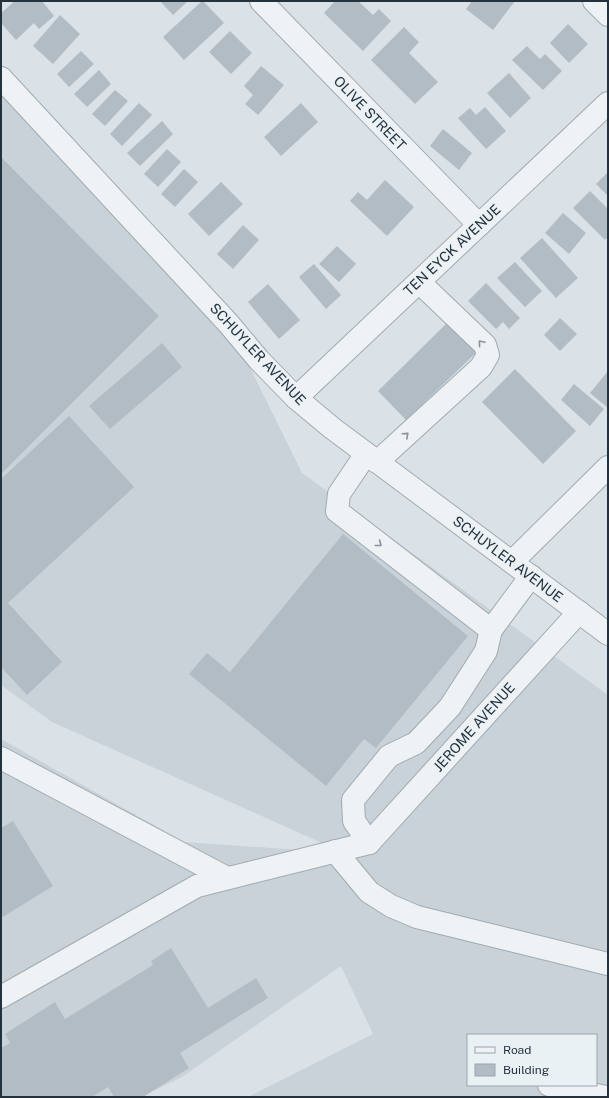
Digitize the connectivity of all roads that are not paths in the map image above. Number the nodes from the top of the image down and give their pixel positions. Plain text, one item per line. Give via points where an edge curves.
1 (261, 1) edge
2 (594, 1) edge
3 (608, 15) edge
4 (1, 78) edge
5 (608, 103) edge
6 (479, 225) junction
7 (419, 282) junction
8 (296, 398) junction
9 (372, 458) junction
10 (608, 467) edge
11 (512, 562) junction
12 (530, 576) junction
13 (579, 612) junction
14 (491, 630) junction
15 (608, 634) edge
16 (1, 758) edge
17 (369, 843) junction
18 (334, 852) junction
19 (227, 878) junction
20 (608, 964) edge
21 (1, 997) edge
22 (554, 1086) edge
23 (606, 1097) edge

1 - 6 street, OLIVE STREET
2 - 3 street
4 - 8 street, SCHUYLER AVENUE
5 - 6 street, TEN EYCK AVENUE
6 - 7 street, TEN EYCK AVENUE
7 - 8 street, TEN EYCK AVENUE
9 -> 7 street via 481,367 488,355 485,345
8 - 9 street, SCHUYLER AVENUE
9 - 11 street, SCHUYLER AVENUE
9 -> 14 street via 339,494 337,511
10 - 11 street
11 - 12 street, SCHUYLER AVENUE
12 - 13 street, SCHUYLER AVENUE
12 - 14 street
13 - 15 street, SCHUYLER AVENUE
13 - 17 street, JEROME AVENUE
14 - 17 street via 486,650 450,707 416,743 389,756 353,800 354,821
16 - 19 street
17 - 18 street
18 - 19 street
18 - 20 street via 369,892 398,909 418,917
19 - 21 street via 197,886
22 - 23 street

